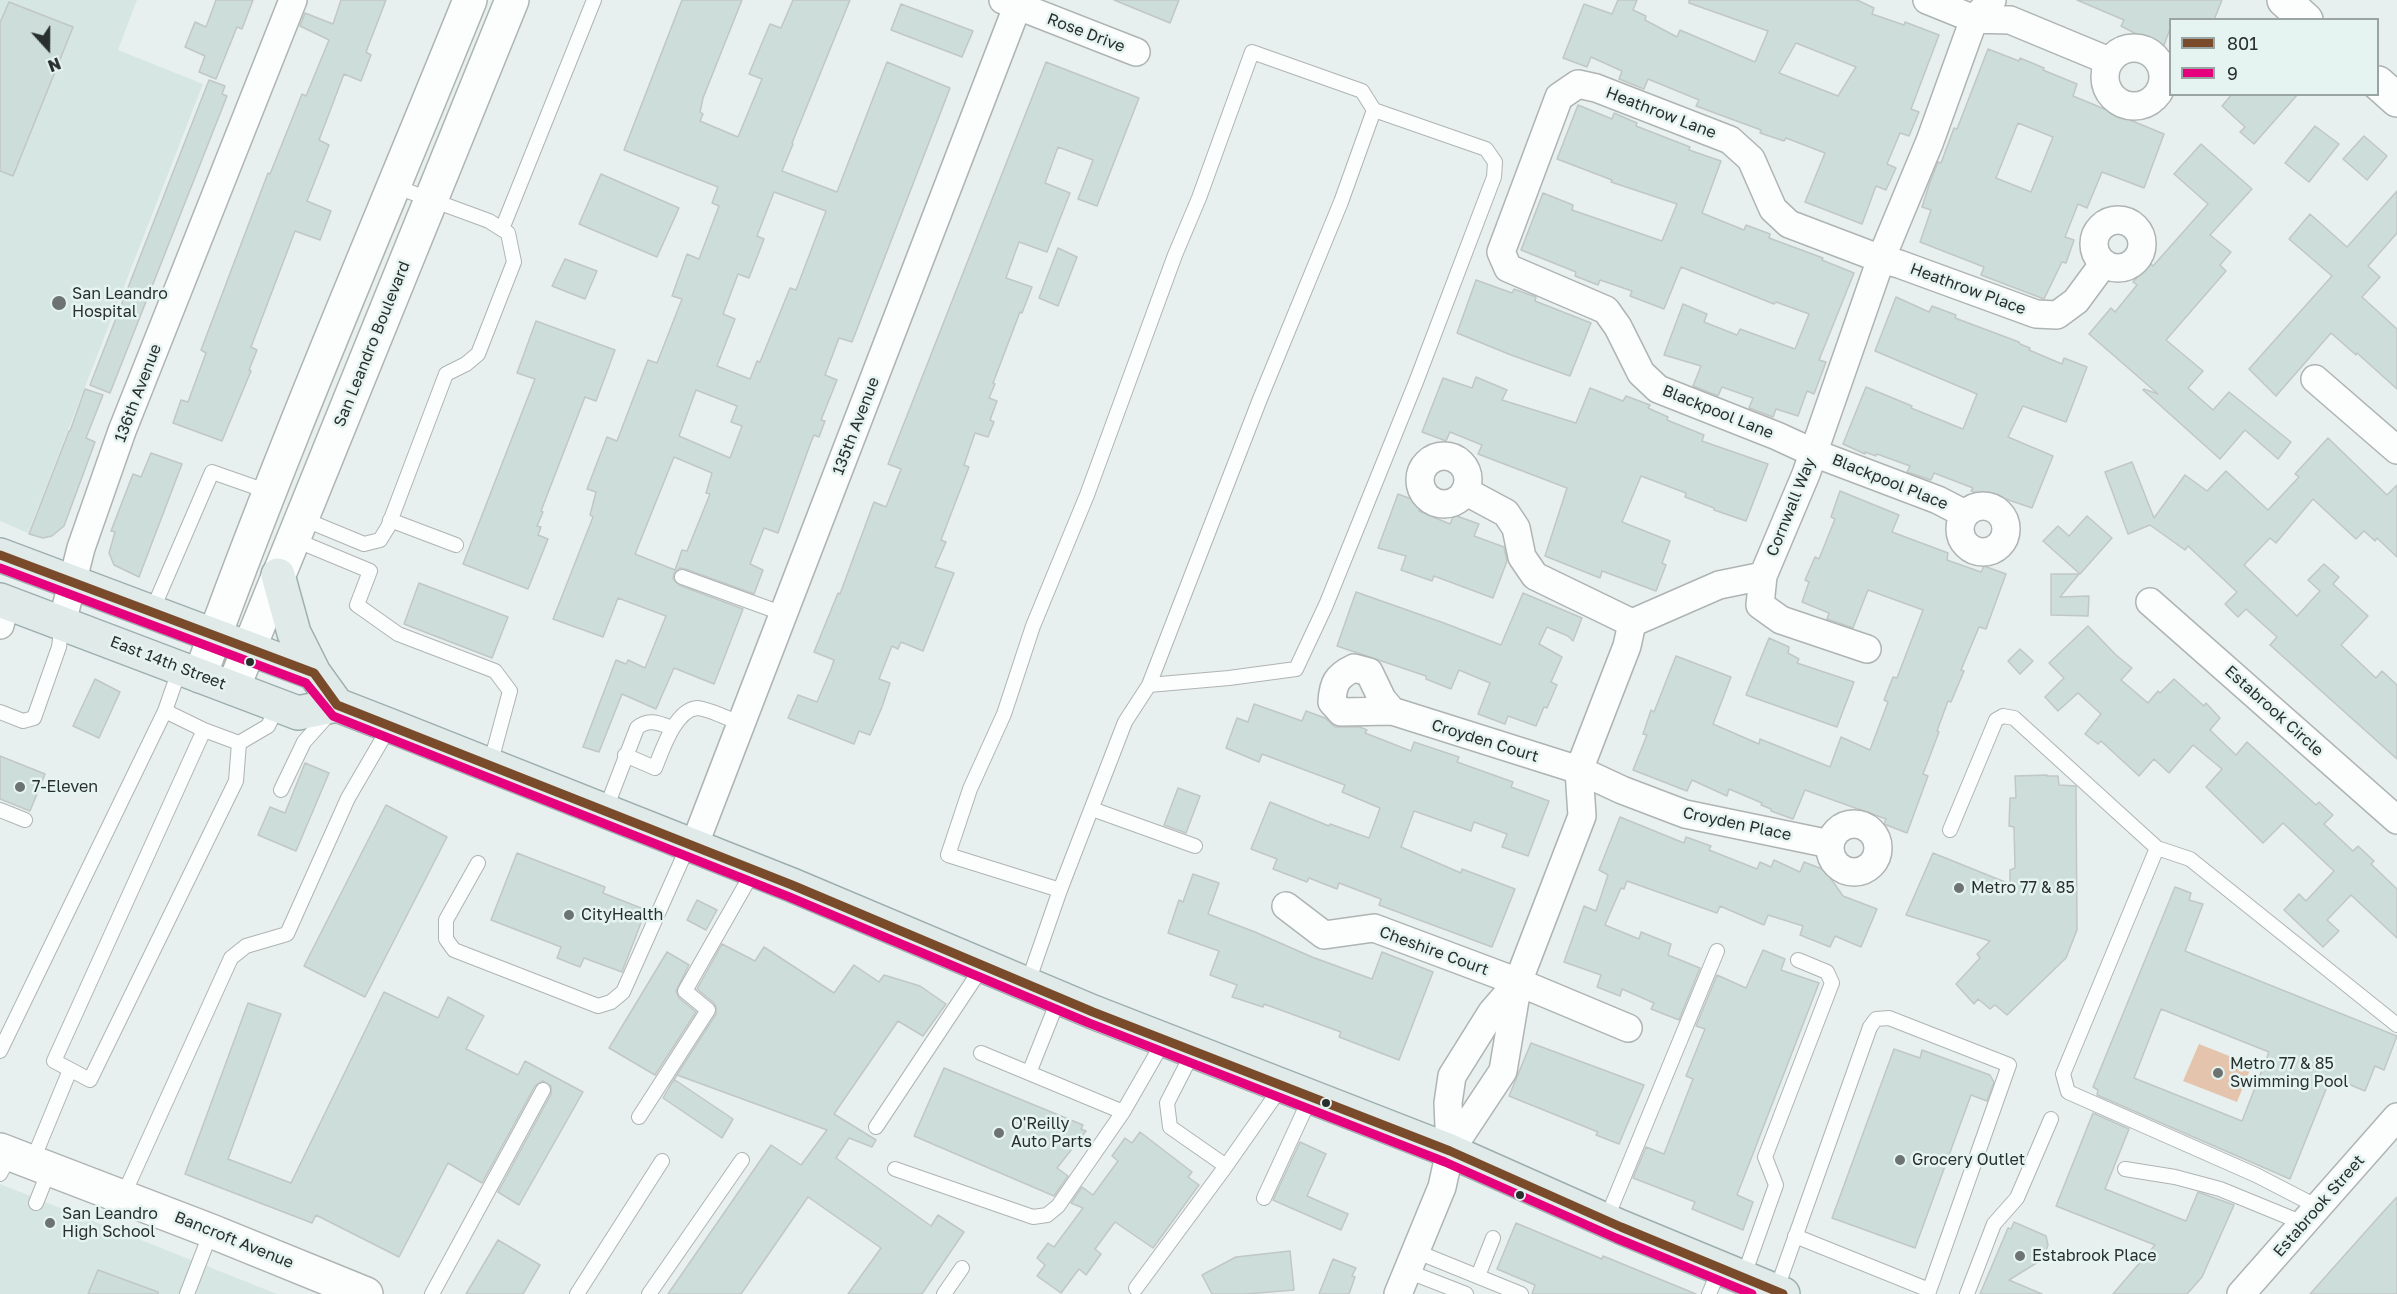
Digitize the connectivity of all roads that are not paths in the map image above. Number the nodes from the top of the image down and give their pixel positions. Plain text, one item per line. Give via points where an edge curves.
1 (294, 0) edge
2 (470, 0) edge
3 (512, 0) edge
4 (594, 0) edge
5 (1927, 0) edge
6 (2012, 0) edge
7 (2284, 0) edge
8 (1010, 3) edge
9 (1983, 10) edge
10 (2304, 18) edge
11 (1136, 52) dead end
12 (2109, 61) dead end
13 (2379, 84) edge
14 (2397, 100) edge
15 (1374, 110) junction
16 (394, 186) junction
17 (430, 201) junction
18 (502, 229) junction
19 (1501, 252) joint
20 (1881, 259) junction
21 (2104, 263) dead end
22 (2315, 379) dead end
23 (2397, 450) edge
24 (1814, 453) junction
25 (1465, 491) dead end
26 (270, 492) junction
27 (1965, 514) dead end
28 (390, 520) junction
29 (297, 528) junction
30 (456, 545) dead end
31 (0, 555) edge
32 (278, 575) junction
33 (1763, 576) junction
34 (682, 577) dead end
35 (72, 581) junction
36 (2150, 602) dead end
37 (2, 609) edge
38 (152, 611) junction
39 (784, 614) junction
40 (62, 623) junction
41 (1632, 623) junction
42 (214, 636) junction
43 (248, 649) junction
44 (1867, 649) dead end
45 (190, 672) junction
46 (314, 673) junction
47 (1149, 685) junction
48 (233, 688) junction
49 (278, 705) junction
50 (337, 705) junction
51 (165, 711) junction
52 (1392, 711) dead end
53 (0, 712) edge
54 (742, 724) junction
55 (390, 726) junction
56 (672, 728) junction
57 (204, 730) junction
58 (239, 743) junction
59 (625, 755) junction
60 (490, 765) junction
61 (1579, 770) junction
62 (281, 790) dead end
63 (1092, 809) junction
64 (0, 810) edge
65 (605, 811) junction
66 (25, 820) dead end
67 (2397, 820) edge
68 (1950, 830) dead end
69 (1830, 844) dead end
70 (692, 845) junction
71 (1195, 846) dead end
72 (2157, 848) junction
73 (478, 863) dead end
74 (753, 870) junction
75 (1060, 890) junction
76 (1286, 906) dead end
77 (1717, 951) dead end
78 (1798, 960) dead end
79 (983, 966) junction
80 (1518, 982) junction
81 (1027, 985) junction
82 (1059, 998) junction
83 (2397, 1025) edge
84 (1628, 1028) dead end
85 (1179, 1045) junction
86 (0, 1052) edge
87 (981, 1053) dead end
88 (70, 1070) junction
89 (1029, 1073) junction
90 (543, 1090) dead end
91 (1297, 1091) junction
92 (1123, 1112) junction
93 (639, 1117) dead end
94 (2397, 1117) edge
95 (2051, 1119) dead end
96 (876, 1127) dead end
97 (1450, 1151) junction
98 (742, 1160) dead end
99 (19, 1161) edge
100 (662, 1161) dead end
101 (1226, 1167) junction
102 (895, 1169) dead end
103 (2125, 1169) dead end
104 (123, 1196) junction
105 (1264, 1198) dead end
106 (36, 1203) dead end
107 (2311, 1215) junction
108 (1606, 1220) junction
109 (212, 1231) junction
110 (1795, 1236) junction
111 (1493, 1238) dead end
112 (962, 1268) dead end
113 (1406, 1272) edge
114 (1478, 1276) junction
115 (1724, 1280) edge
116 (1136, 1288) dead end
117 (1929, 1292) edge
118 (362, 1293) edge
119 (1779, 1293) edge
120 (187, 1294) edge
121 (432, 1294) edge
122 (577, 1294) edge
123 (649, 1294) edge
124 (944, 1294) edge
125 (1466, 1294) edge
126 (1521, 1294) edge
127 (1968, 1294) edge
128 (2241, 1294) edge

1 - 35 street, 136th Avenue via 122,432
2 - 16 main road
3 - 17 main road, San Leandro Boulevard
4 - 18 lane
5 - 9 street
6 - 9 street
7 - 10 main road
8 - 11 street, Rose Drive
8 - 39 street, 135th Avenue
9 - 12 street
9 - 20 street, Cornwall Way
13 - 14 main road
15 - 47 lane
15 - 47 lane via 1486,148 1495,162 1494,177 1420,371 1326,605 1296,669
15 - 75 lane via 1362,91 1252,52 948,855
16 - 17 lane
16 - 26 main road
17 - 18 lane
17 - 29 main road, San Leandro Boulevard
18 - 28 lane via 508,233 514,262 478,354 446,374
19 - 20 street, Heathrow Lane via 1559,97 1578,84 1731,140 1751,159 1773,208 1790,224
19 - 24 street, Blackpool Lane via 1508,268 1606,310 1641,374 1658,389
20 - 21 street, Heathrow Place via 2036,314 2057,315 2076,301
20 - 24 street, Cornwall Way
22 - 23 street
24 - 27 street, Blackpool Place
24 - 33 street, Cornwall Way
25 - 41 street via 1506,513 1516,528 1522,557 1535,576
26 - 38 lane via 212,472
26 - 42 main road
28 - 29 lane via 380,540 364,544
28 - 30 lane
29 - 32 main road, San Leandro Boulevard
29 - 60 lane via 370,571 357,604 398,634 495,671 510,691
31 - 35 main road
32 - 43 main road, San Leandro Boulevard
32 - 46 main road via 294,633
33 - 41 street, Cornwall Way via 1719,585
33 - 44 street via 1760,604 1781,620
34 - 39 lane
35 - 38 main road
35 - 40 street, 136th Avenue
36 - 67 street, Estabrook Circle
37 - 40 main road, East 14th Street
38 - 42 main road
39 - 54 street, 135th Avenue
40 - 45 main road, East 14th Street
40 - 53 lane via 59,647 34,718 23,722
41 - 61 street via 1627,646
42 - 43 main road
42 - 45 main road
43 - 46 main road
43 - 48 main road, San Leandro Boulevard
45 - 48 main road, East 14th Street
45 - 51 lane
46 - 50 main road
47 - 63 lane via 1125,722
48 - 49 main road, East 14th Street
49 - 50 main road, East 14th Street via 298,713
49 - 58 lane via 268,726
50 - 55 main road
50 - 62 lane via 304,742
51 - 57 lane
51 - 86 lane
52 - 61 street, Croyden Court
54 - 56 lane via 698,708 690,710
54 - 70 street, 135th Avenue
55 - 60 main road
55 - 104 lane via 348,798 287,934 246,946 231,958
56 - 59 lane via 652,721 643,723
56 - 59 lane via 655,768
57 - 58 lane
57 - 88 lane via 54,1061
58 - 88 lane via 236,781 90,1080
59 - 65 lane
60 - 65 main road
61 - 69 street, Croyden Place via 1685,814
61 - 80 street via 1582,816
63 - 71 lane
63 - 75 lane
64 - 66 lane
65 - 70 main road
68 - 72 lane via 1996,720 2003,716 2014,718
70 - 73 lane via 622,992 611,1002 598,1006 454,950 446,939 446,920
70 - 74 main road
72 - 83 lane via 2190,859
72 - 107 lane via 2063,1074 2068,1092 2256,1175
74 - 79 main road
74 - 93 lane via 685,991 708,1010
75 - 81 lane
76 - 80 street, Cheshire Court via 1324,935 1374,928
77 - 108 lane
78 - 115 lane via 1827,972 1832,983 1766,1157 1776,1185
79 - 81 main road
79 - 96 lane
80 - 84 street, Cheshire Court
80 - 97 street via 1503,1071
80 - 97 street via 1492,1012 1452,1076 1448,1103
81 - 82 main road
82 - 85 main road
82 - 89 lane
85 - 91 main road
85 - 92 lane
85 - 101 lane via 1167,1103 1170,1127
87 - 89 lane
88 - 99 lane
89 - 92 lane
90 - 121 lane
91 - 97 main road
91 - 101 lane
91 - 105 lane
92 - 102 lane via 1058,1206 1047,1215 1033,1217
94 - 107 street, Estabrook Street
95 - 127 lane via 2017,1198 1994,1224
97 - 108 main road
97 - 113 street via 1442,1187
98 - 123 lane
99 - 104 main road, Bancroft Avenue
99 - 106 lane
100 - 122 lane
101 - 116 lane
103 - 107 lane via 2220,1189
104 - 109 main road, Bancroft Avenue
107 - 128 street, Estabrook Street
108 - 115 main road
109 - 118 main road, Bancroft Avenue
109 - 120 lane
110 - 117 lane
110 - 117 lane via 1876,1019 1889,1018 2009,1065
110 - 119 lane
111 - 114 lane
112 - 124 lane
113 - 114 lane
113 - 125 lane
114 - 126 lane
115 - 119 main road

